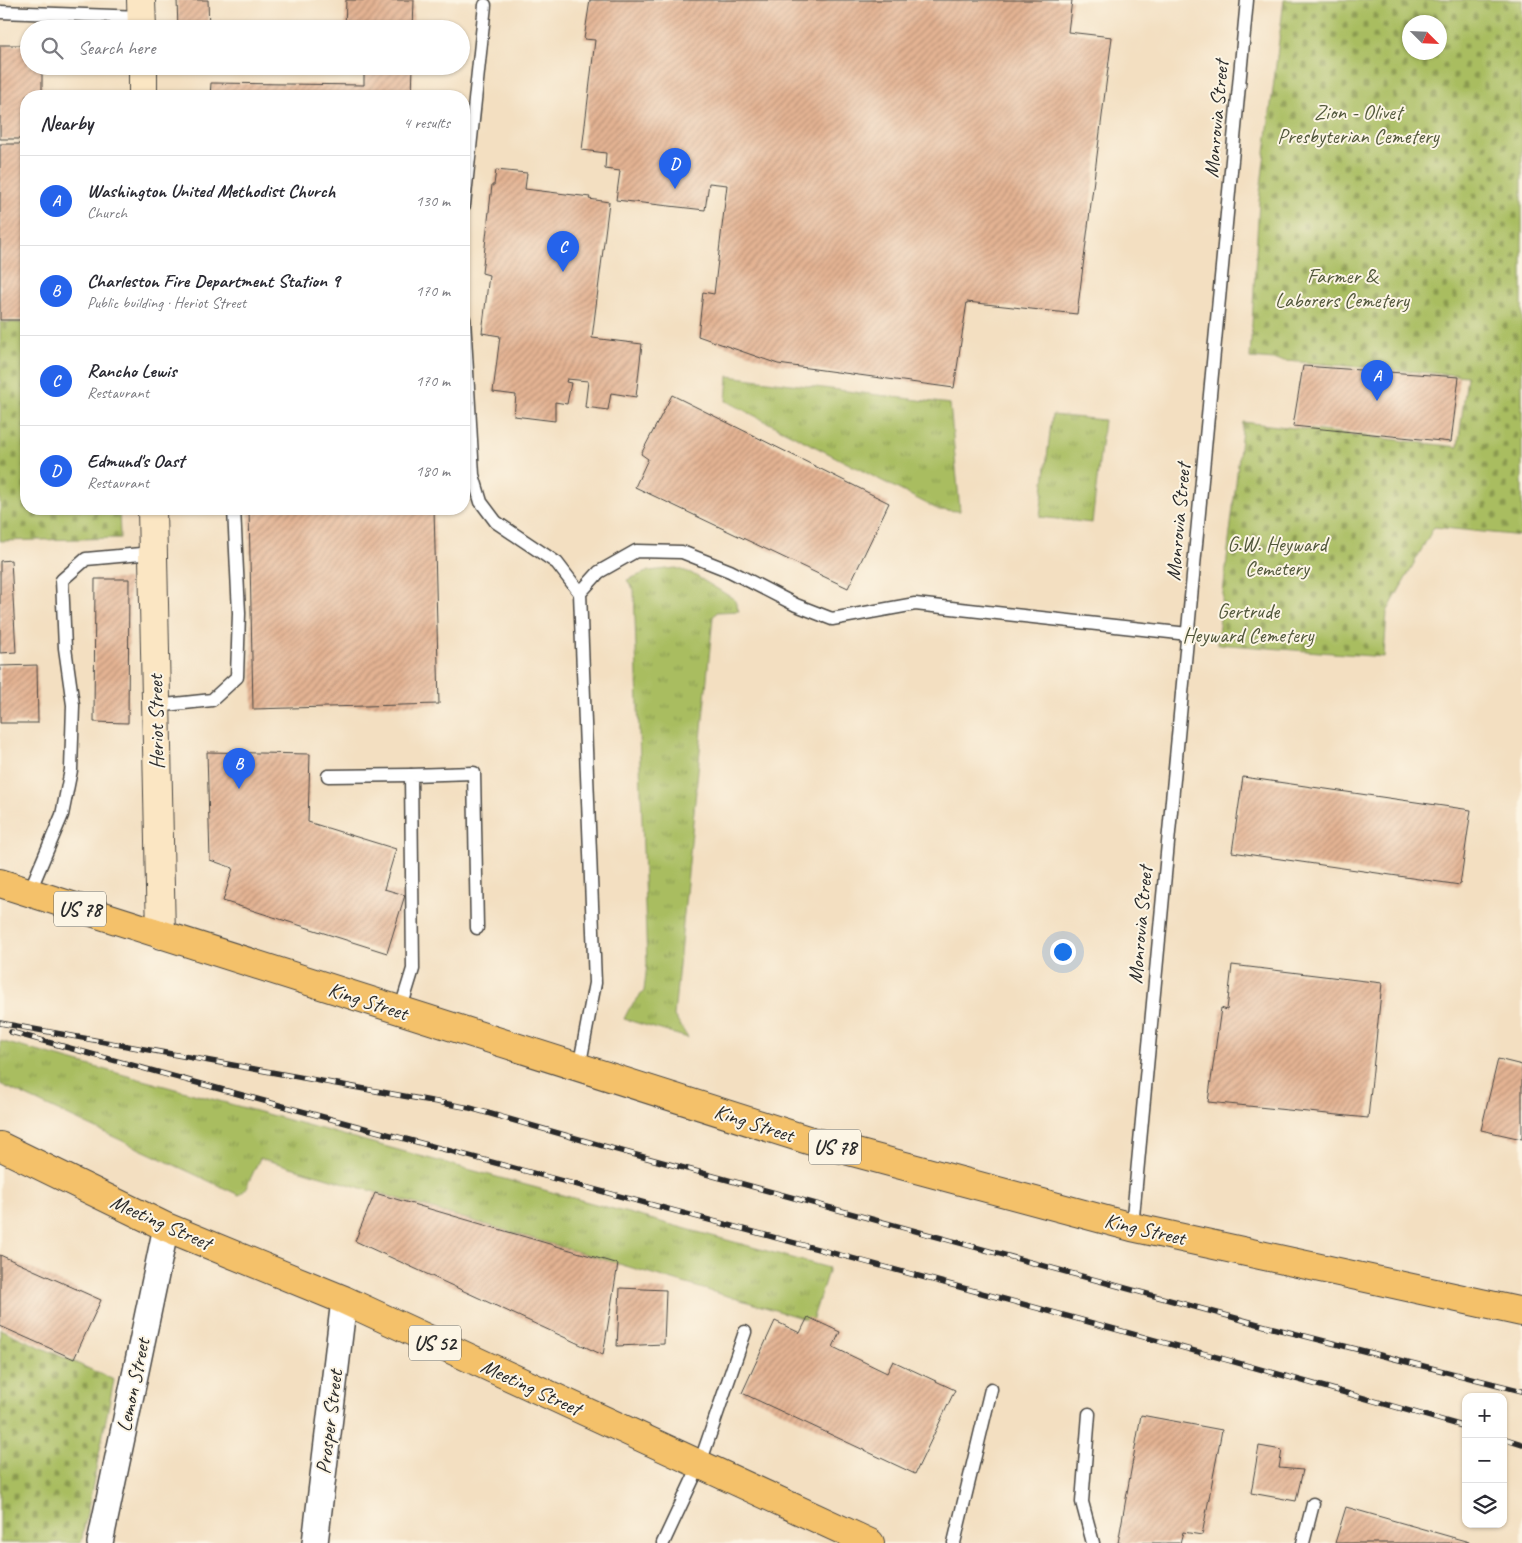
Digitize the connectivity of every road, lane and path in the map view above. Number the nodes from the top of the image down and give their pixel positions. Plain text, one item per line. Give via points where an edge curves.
1 (1247, 0) edge
2 (484, 5) dead end
3 (0, 12) edge
4 (142, 15) edge
5 (143, 75) edge
6 (143, 90) edge
7 (470, 145) edge
8 (470, 423) edge
9 (152, 515) edge
10 (234, 515) edge
11 (152, 552) junction
12 (580, 593) junction
13 (1188, 634) junction
14 (156, 706) junction
15 (410, 775) junction
16 (328, 776) dead end
17 (0, 883) edge
18 (29, 892) junction
19 (477, 928) dead end
20 (161, 935) junction
21 (400, 1011) junction
22 (579, 1068) junction
23 (0, 1146) edge
24 (166, 1227) junction
25 (1132, 1227) junction
26 (344, 1300) junction
27 (1522, 1312) edge
28 (745, 1332) dead end
29 (991, 1389) dead end
30 (1089, 1414) dead end
31 (700, 1466) junction
32 (1313, 1504) dead end
33 (100, 1543) edge
34 (315, 1543) edge
35 (663, 1543) edge
36 (870, 1543) edge
37 (954, 1543) edge
38 (1093, 1543) edge
39 (1303, 1543) edge

1 - 13 lane, Monrovia Street
2 - 7 lane
3 - 4 lane
5 - 6 street
8 - 12 lane via 473,475 481,502 496,522 557,563
9 - 11 street, Heriot Street
10 - 14 lane via 239,613 237,677 212,700
11 - 14 street, Heriot Street
11 - 18 lane via 86,558 62,580 65,648 73,704 71,770 62,814
12 - 13 lane via 599,572 636,551 682,552 832,619 915,604
12 - 22 lane via 595,983
13 - 25 lane, Monrovia Street
14 - 20 street, Heriot Street
15 - 16 lane
15 - 19 lane via 474,773
15 - 21 lane via 413,969
17 - 18 main road, King Street / US 78
18 - 20 main road, King Street / US 78
20 - 21 main road, King Street / US 78
21 - 22 main road, King Street / US 78
22 - 25 main road, King Street / US 78 via 808,1140
23 - 24 main road, Meeting Street / US 52
24 - 26 main road, Meeting Street / US 52
24 - 33 street, Lemon Street
25 - 27 main road, King Street / US 78
26 - 31 main road, Meeting Street / US 52
26 - 34 street, Prosper Street
28 - 31 lane
29 - 37 lane
30 - 38 lane via 1082,1502
31 - 35 lane
31 - 36 main road, Meeting Street / US 52
32 - 39 lane

